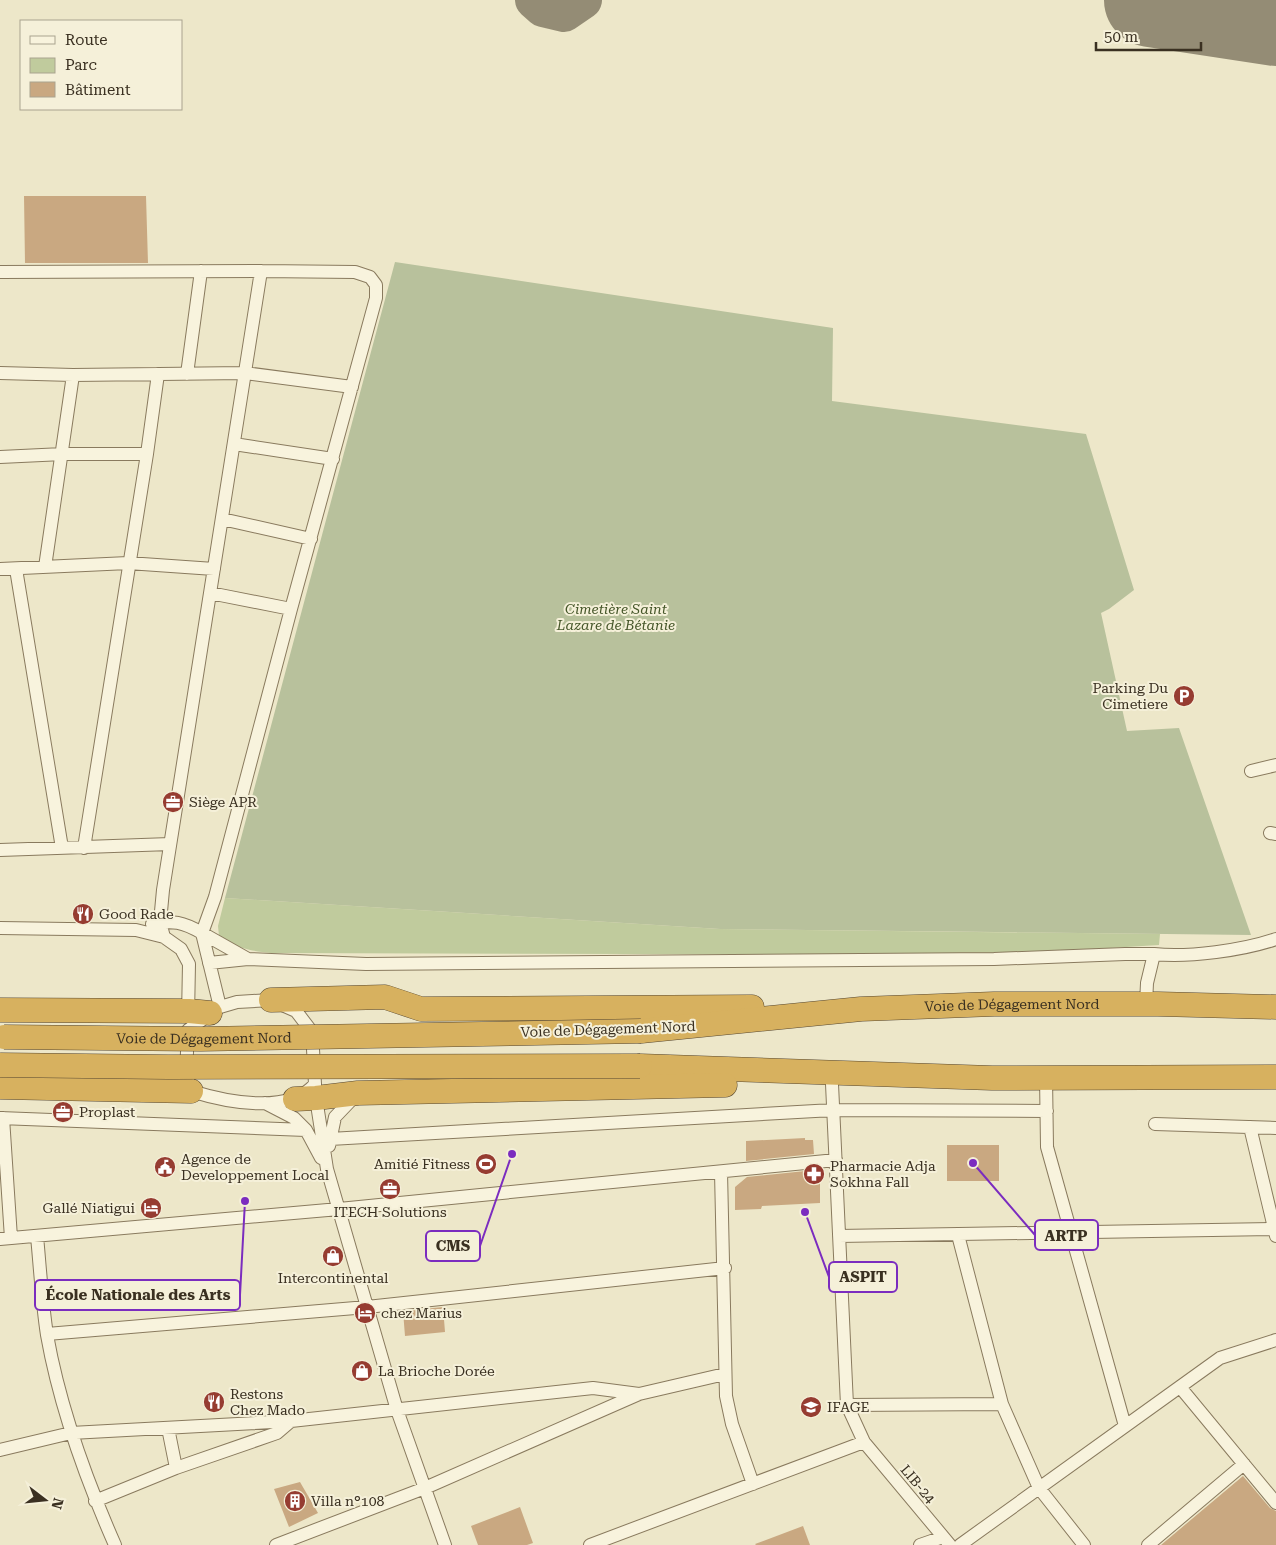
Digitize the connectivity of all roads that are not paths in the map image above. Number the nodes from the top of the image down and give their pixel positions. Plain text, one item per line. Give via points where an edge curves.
1 (201, 271) junction
2 (261, 271) junction
3 (0, 272) edge
4 (0, 373) edge
5 (245, 373) junction
6 (158, 374) junction
7 (187, 374) junction
8 (73, 375) junction
9 (352, 387) junction
10 (234, 444) junction
11 (63, 454) junction
12 (147, 454) junction
13 (0, 457) edge
14 (333, 459) junction
15 (222, 518) junction
16 (311, 539) junction
17 (128, 563) junction
18 (45, 567) junction
19 (0, 569) edge
20 (16, 569) junction
21 (214, 569) junction
22 (210, 593) junction
23 (291, 609) junction
24 (1276, 765) edge
25 (1251, 771) dead end
26 (170, 844) junction
27 (62, 848) junction
28 (84, 848) junction
29 (0, 850) edge
30 (160, 922) junction
31 (0, 928) edge
32 (136, 930) junction
33 (202, 933) junction
34 (164, 936) junction
35 (1276, 940) edge
36 (1154, 954) junction
37 (248, 960) junction
38 (209, 963) junction
39 (272, 1000) junction
40 (1146, 1004) junction
41 (1276, 1006) edge
42 (861, 1009) junction
43 (0, 1010) edge
44 (202, 1015) junction
45 (2, 1036) edge
46 (0, 1065) edge
47 (910, 1076) junction
48 (1046, 1077) junction
49 (1276, 1077) edge
50 (832, 1084) junction
51 (0, 1087) edge
52 (191, 1091) junction
53 (358, 1092) junction
54 (309, 1094) junction
55 (265, 1102) junction
56 (833, 1110) junction
57 (1047, 1111) junction
58 (2, 1118) edge
59 (1155, 1124) dead end
60 (1250, 1127) junction
61 (1276, 1128) edge
62 (306, 1130) junction
63 (330, 1139) junction
64 (836, 1160) junction
65 (327, 1169) junction
66 (722, 1172) junction
67 (338, 1209) junction
68 (1275, 1232) edge
69 (1072, 1233) junction
70 (958, 1234) junction
71 (37, 1236) junction
72 (840, 1236) junction
73 (6, 1239) edge
74 (725, 1268) junction
75 (367, 1307) junction
76 (47, 1334) junction
77 (1276, 1340) edge
78 (726, 1374) junction
79 (1180, 1387) junction
80 (639, 1394) junction
81 (1002, 1404) junction
82 (847, 1405) junction
83 (397, 1410) junction
84 (290, 1421) junction
85 (1125, 1426) junction
86 (168, 1428) junction
87 (71, 1434) junction
88 (864, 1442) junction
89 (0, 1450) edge
90 (1244, 1464) junction
91 (176, 1468) junction
92 (753, 1484) junction
93 (424, 1488) junction
94 (1039, 1488) junction
95 (95, 1501) junction
96 (1276, 1503) edge
97 (946, 1541) edge
98 (115, 1545) edge
99 (276, 1545) edge
100 (445, 1545) edge
101 (592, 1545) edge
102 (920, 1545) edge
103 (960, 1545) edge
104 (1084, 1545) edge
105 (1148, 1545) edge

1 - 2 street
1 - 3 street
1 - 7 street
2 - 5 street
2 - 9 street via 355,272 370,278 376,285 376,298
4 - 8 street
5 - 7 street
5 - 9 street
5 - 10 street
6 - 7 street
6 - 8 street
6 - 12 street
8 - 11 street
9 - 14 street
10 - 14 street
10 - 15 street
11 - 12 street
11 - 13 street
11 - 18 street
12 - 17 street
14 - 16 street
15 - 16 street
15 - 21 street
16 - 23 street
17 - 18 street
17 - 21 street
17 - 28 street
18 - 20 street
19 - 20 street
20 - 27 street
21 - 22 street
22 - 23 street
22 - 26 street
23 - 33 street via 215,897
24 - 25 street
26 - 28 street
26 - 30 street
27 - 28 street
27 - 29 street
30 - 32 street
30 - 33 street via 188,925
30 - 34 street
31 - 32 street
32 - 34 street
33 - 37 street
33 - 38 street
34 - 44 street via 181,950 189,964
35 - 36 street via 1188,955
36 - 37 street via 994,959 366,964
36 - 40 street
37 - 38 street
38 - 44 street
39 - 42 highway via 385,997 421,1009
39 - 44 street via 237,1002
39 - 54 street via 296,1011 312,1032
40 - 41 highway, Voie de Dégagement Nord
40 - 42 highway, Voie de Dégagement Nord via 994,1004
42 - 45 highway, Voie de Dégagement Nord, bridge via 641,1031 201,1039
43 - 44 highway
44 - 52 street via 186,1074
46 - 47 highway, Voie de Dégagement Nord, bridge via 640,1066
47 - 48 highway, Voie de Dégagement Nord
47 - 50 highway
48 - 49 highway, Voie de Dégagement Nord
48 - 57 street
50 - 53 highway
50 - 56 street
51 - 52 highway
52 - 55 street via 236,1102
53 - 54 highway
53 - 63 street via 335,1117
54 - 55 street
54 - 65 street
55 - 62 street via 294,1118
56 - 57 street
56 - 63 street
56 - 64 street
57 - 69 street via 1047,1147
58 - 62 street
58 - 73 street
59 - 60 street
60 - 61 street
60 - 68 street
62 - 65 street
63 - 65 street
64 - 66 street
64 - 72 street
65 - 67 street
66 - 67 street
66 - 74 street
67 - 71 street
67 - 75 street
68 - 69 street
69 - 70 street
69 - 85 street
70 - 72 street
70 - 81 street
71 - 73 street
71 - 76 street
72 - 82 street
74 - 75 street
74 - 78 street
75 - 76 street
75 - 83 street
76 - 87 street
77 - 79 street via 1220,1358
78 - 80 street
78 - 92 street via 726,1396 732,1424
79 - 85 street
79 - 90 street
80 - 83 street via 593,1388
80 - 93 street
81 - 82 street
81 - 94 street
82 - 88 street, LIB-24
83 - 84 street
83 - 93 street
84 - 86 street
84 - 91 street via 277,1433
85 - 94 street
86 - 87 street
86 - 91 street
87 - 89 street
87 - 95 street
88 - 92 street
88 - 97 street, LIB-24
90 - 96 street
90 - 105 street
91 - 95 street
92 - 101 street
93 - 99 street
93 - 100 street
94 - 103 street
94 - 104 street
95 - 98 street
97 - 102 street

